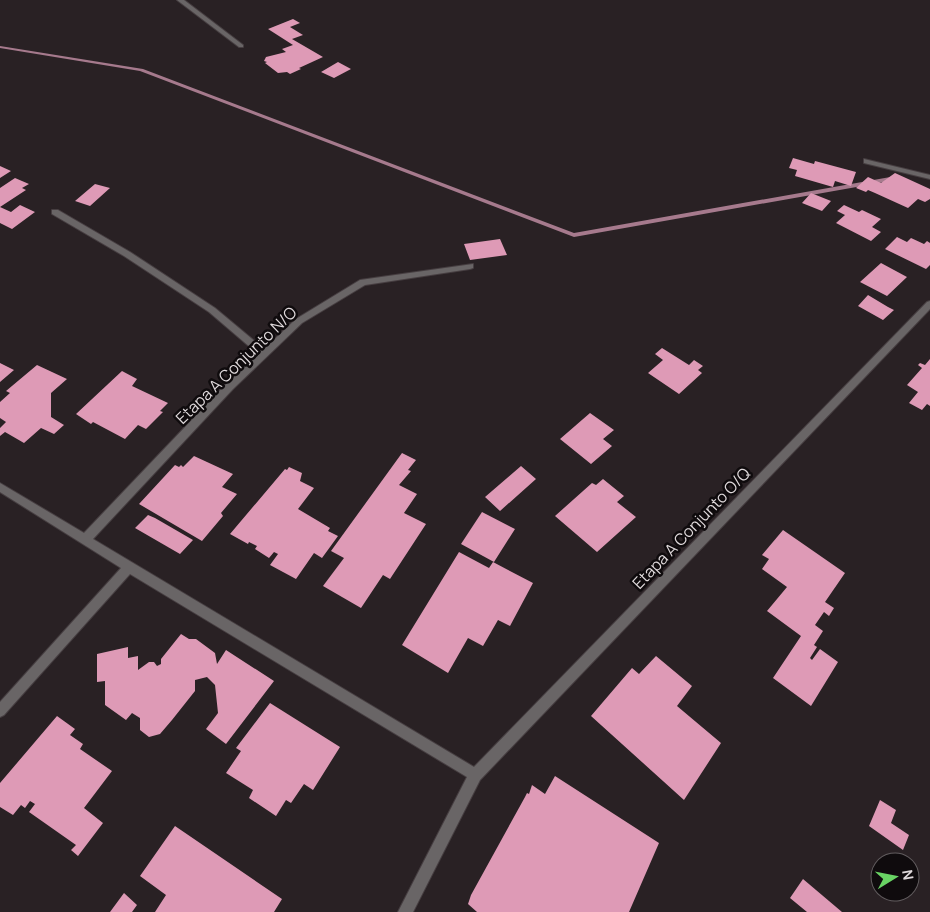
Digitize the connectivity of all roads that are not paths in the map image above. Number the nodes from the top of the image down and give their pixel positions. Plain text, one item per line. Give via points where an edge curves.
1 (180, 0) edge
2 (241, 46) dead end
3 (867, 161) dead end
4 (930, 177) edge
5 (55, 212) dead end
6 (470, 266) dead end
7 (930, 304) edge
8 (264, 354) junction
9 (0, 487) edge
10 (86, 539) junction
11 (129, 567) junction
12 (0, 711) edge
13 (475, 775) junction
14 (405, 912) edge

1 - 2 street
3 - 4 street
5 - 8 street via 212,310
6 - 8 street, Etapa A Conjunto N/O via 363,282 299,321
7 - 13 street, Etapa A Conjunto O/Q
8 - 10 street, Etapa A Conjunto N/O
9 - 10 street
10 - 11 street
11 - 12 street
11 - 13 street
13 - 14 street, Etapa A Conjunto O/Q

